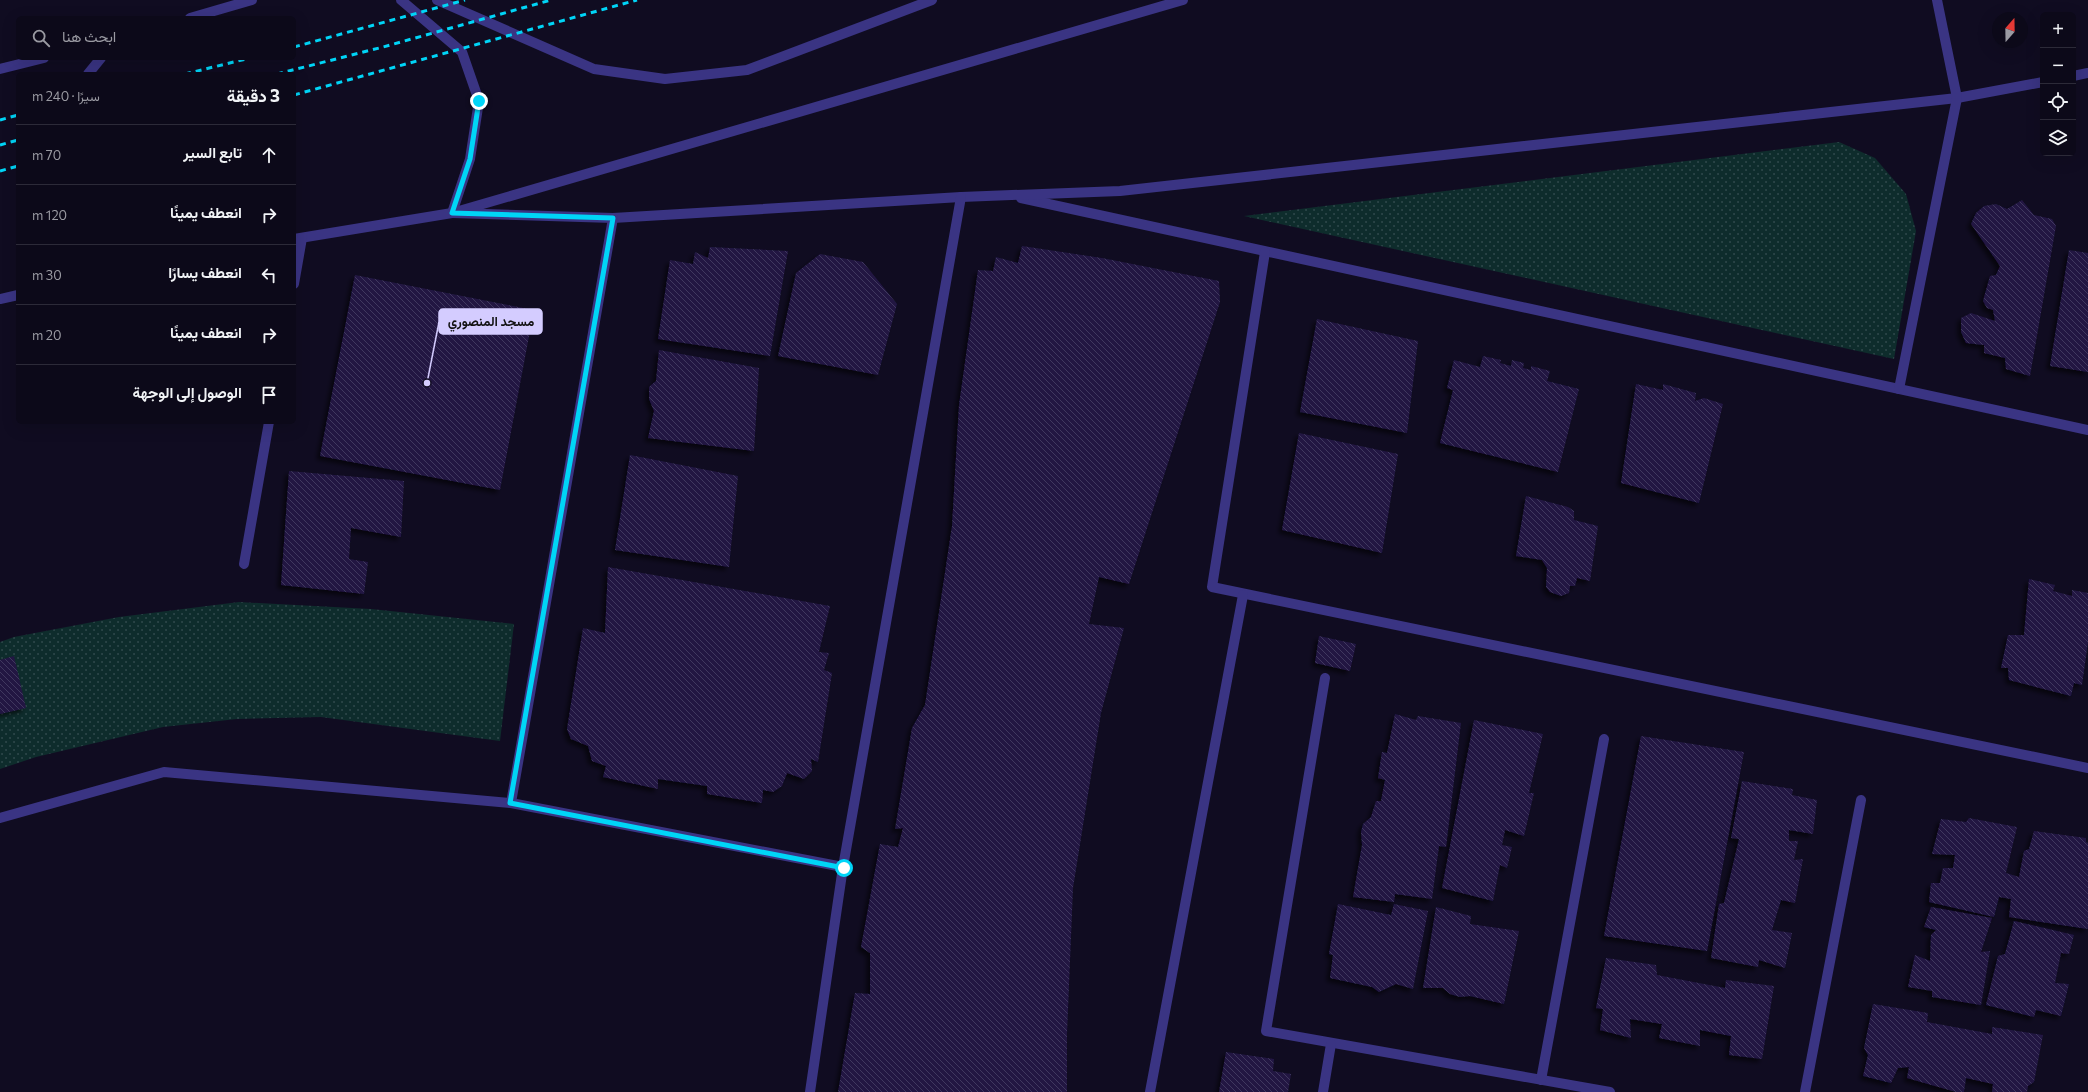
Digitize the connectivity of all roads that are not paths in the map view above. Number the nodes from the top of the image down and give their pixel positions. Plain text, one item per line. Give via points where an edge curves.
1 (252, 0) edge
2 (401, 0) edge
3 (437, 0) edge
4 (932, 0) edge
5 (1183, 0) edge
6 (1937, 0) edge
7 (197, 16) edge
8 (36, 60) edge
9 (99, 60) edge
10 (0, 69) edge
11 (90, 72) edge
12 (2088, 73) edge
13 (2076, 75) edge
14 (2040, 83) edge
15 (1957, 98) junction
16 (1007, 195) junction
17 (961, 197) junction
18 (452, 213) junction
19 (613, 218) junction
20 (298, 239) edge
21 (1265, 252) junction
22 (296, 262) edge
23 (16, 295) edge
24 (0, 299) edge
25 (1899, 389) junction
26 (270, 424) edge
27 (2088, 430) edge
28 (244, 564) dead end
29 (1244, 595) junction
30 (1325, 678) dead end
31 (1604, 739) dead end
32 (2088, 768) edge
33 (1861, 800) dead end
34 (510, 803) junction
35 (0, 818) edge
36 (844, 868) junction
37 (1331, 1044) junction
38 (1541, 1080) junction
39 (810, 1092) edge
40 (1150, 1092) edge
41 (1323, 1092) edge
42 (1610, 1092) edge
43 (1805, 1092) edge

1 - 7 street
2 - 18 street via 462,52 479,101 470,159
3 - 4 street via 594,69 665,79 747,70
5 - 18 street
6 - 15 street
8 - 10 street
9 - 11 street
12 - 13 street
14 - 15 street
15 - 16 street via 1120,191
15 - 25 street
16 - 17 street
16 - 21 street
17 - 19 street
17 - 36 street
18 - 19 street
18 - 20 street
19 - 34 street
20 - 22 street
21 - 25 street
21 - 29 street via 1212,587
23 - 24 street
25 - 27 street
26 - 28 street
29 - 32 street
29 - 40 street
30 - 37 street via 1266,1031
31 - 38 street
33 - 43 street
34 - 35 street via 164,772
34 - 36 street
36 - 39 street
37 - 38 street
37 - 41 street
38 - 42 street

